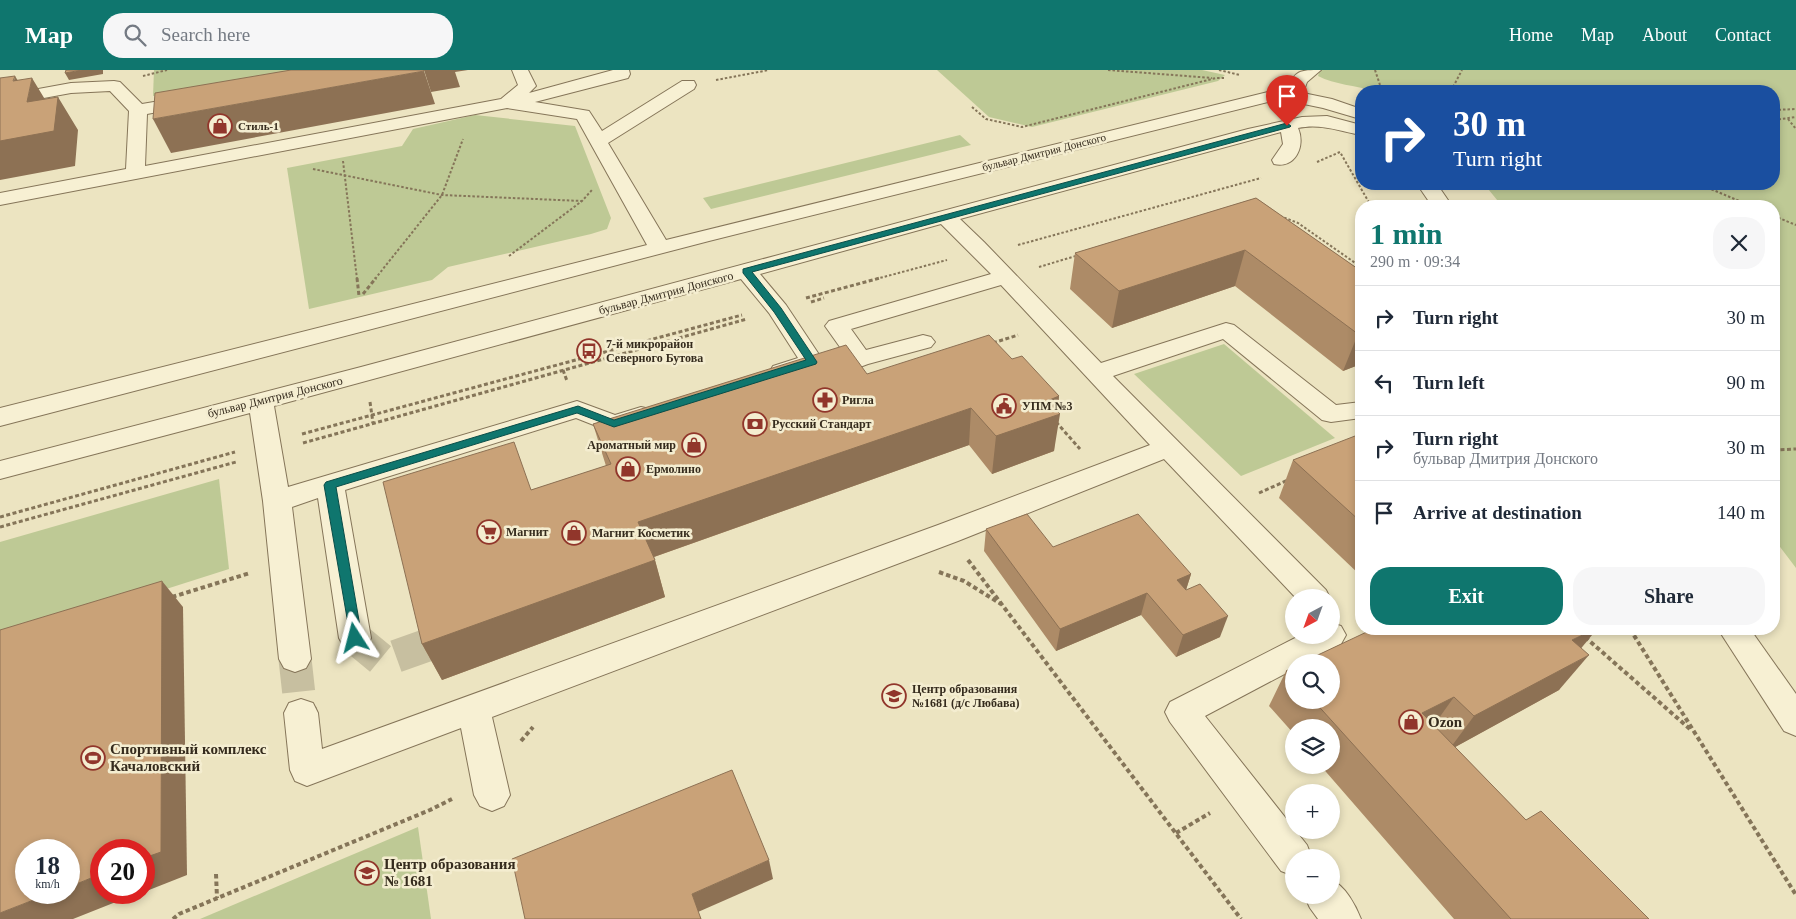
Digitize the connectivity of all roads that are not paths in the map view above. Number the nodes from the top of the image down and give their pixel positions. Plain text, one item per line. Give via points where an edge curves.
1 (520, 70) edge
2 (621, 70) edge
3 (1313, 70) edge
4 (688, 85) road end
5 (1294, 96) junction
6 (206, 98) edge
7 (0, 101) edge
8 (506, 103) junction
9 (138, 110) junction
10 (1355, 112) edge
11 (1287, 126) junction
12 (1355, 128) edge
13 (1254, 133) junction
14 (599, 141) junction
15 (1281, 160) dead end
16 (135, 172) junction
17 (0, 199) edge
18 (945, 217) junction
19 (660, 248) junction
20 (746, 271) junction
21 (1006, 277) junction
22 (923, 342) dead end
23 (1096, 373) junction
24 (755, 379) edge
25 (261, 401) junction
26 (661, 409) edge
27 (1355, 411) edge
28 (0, 417) edge
29 (1168, 448) junction
30 (0, 470) edge
31 (330, 485) junction
32 (277, 501) junction
33 (1305, 589) edge
34 (1736, 635) edge
35 (355, 638) tunnel mouth
36 (1314, 644) edge
37 (295, 659) tunnel mouth
38 (474, 709) junction
39 (301, 713) tunnel mouth
40 (1796, 721) edge
41 (491, 787) road end
42 (1287, 849) edge
43 (1330, 904) edge
44 (1342, 919) edge

1 - 8 street via 527,86
2 - 8 street via 622,74
3 - 5 street via 1299,80
4 - 14 street
5 - 10 street, бульвар Дмитрия Донского
5 - 13 street via 1289,108 1276,122
5 - 19 street, бульвар Дмитрия Донского via 1272,96
6 - 9 street
7 - 9 street via 71,88 114,86
8 - 14 street via 583,114
8 - 16 street
9 - 16 street
11 - 12 street, бульвар Дмитрия Донского via 1327,121
11 - 13 street, бульвар Дмитрия Донского
11 - 15 street via 1294,137 1293,148
13 - 18 street, бульвар Дмитрия Донского
14 - 19 street
16 - 17 street
18 - 20 street, бульвар Дмитрия Донского
18 - 21 street
19 - 28 street, бульвар Дмитрия Донского
20 - 24 street via 776,308 812,362
20 - 25 street, бульвар Дмитрия Донского
21 - 22 street via 837,326 860,359
21 - 23 street
23 - 27 street via 1226,330 1331,414
23 - 29 street
25 - 30 street, бульвар Дмитрия Донского
25 - 32 street
26 - 31 street via 614,424 578,409
29 - 33 street
29 - 38 street
31 - 32 street
31 - 35 street
32 - 37 street
34 - 40 street
36 - 42 street via 1182,712
38 - 39 street via 308,770
38 - 41 street
43 - 44 street

